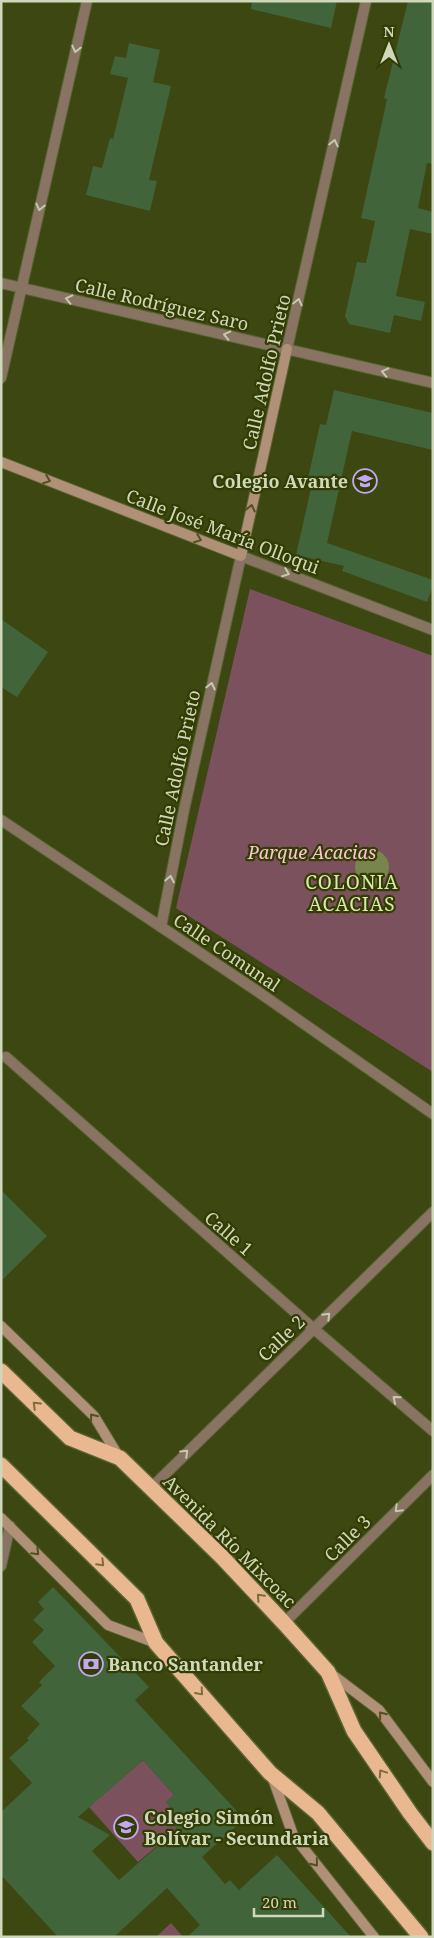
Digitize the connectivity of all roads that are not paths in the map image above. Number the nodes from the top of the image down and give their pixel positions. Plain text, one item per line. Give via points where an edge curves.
1 (87, 1) edge
2 (366, 1) edge
3 (1, 283) edge
4 (21, 288) junction
5 (288, 349) junction
6 (1, 378) edge
7 (433, 383) edge
8 (1, 462) edge
9 (241, 556) junction
10 (433, 630) edge
11 (1, 820) edge
12 (161, 927) junction
13 (6, 1057) dead end
14 (433, 1114) edge
15 (433, 1212) edge
16 (1, 1326) edge
17 (314, 1329) junction
18 (1, 1371) edge
19 (433, 1430) edge
20 (120, 1458) junction
21 (1, 1465) edge
22 (433, 1475) edge
23 (151, 1488) junction
24 (1, 1518) edge
25 (10, 1526) junction
26 (1, 1566) edge
27 (284, 1623) junction
28 (156, 1642) junction
29 (328, 1672) junction
30 (270, 1773) junction
31 (433, 1782) edge
32 (433, 1843) edge
33 (374, 1937) edge
34 (421, 1937) edge

1 -> 4 street
5 -> 2 street, Calle Adolfo Prieto
3 - 4 street, Calle Rodríguez Saro
5 -> 4 street, Calle Rodríguez Saro
4 - 6 street
7 -> 5 street, Calle Rodríguez Saro
9 -> 5 main road, Calle Adolfo Prieto
8 -> 9 main road, Calle José María Olloqui
9 -> 10 street, Calle José María Olloqui
12 -> 9 street, Calle Adolfo Prieto
11 - 12 street, Calle Comunal
12 - 14 street, Calle Comunal
13 - 17 street, Calle 1
17 -> 15 street, Calle 2
20 -> 16 main road, Avenida Río Mixcoac via 94,1416
19 -> 17 street, Calle 1
23 -> 17 street, Calle 2
20 -> 18 highway via 70,1438
20 - 23 highway, Avenida Río Mixcoac
21 -> 28 highway via 137,1599
22 -> 27 street, Calle 3
27 -> 23 highway, Avenida Río Mixcoac
24 - 25 main road
25 - 26 street
25 -> 28 main road via 108,1625
27 - 29 highway, Avenida Río Mixcoac
28 -> 30 highway
31 -> 29 main road, Avenida Río Mixcoac via 379,1710
32 -> 29 highway via 354,1731
30 -> 33 main road via 293,1835
30 - 34 highway via 318,1813

